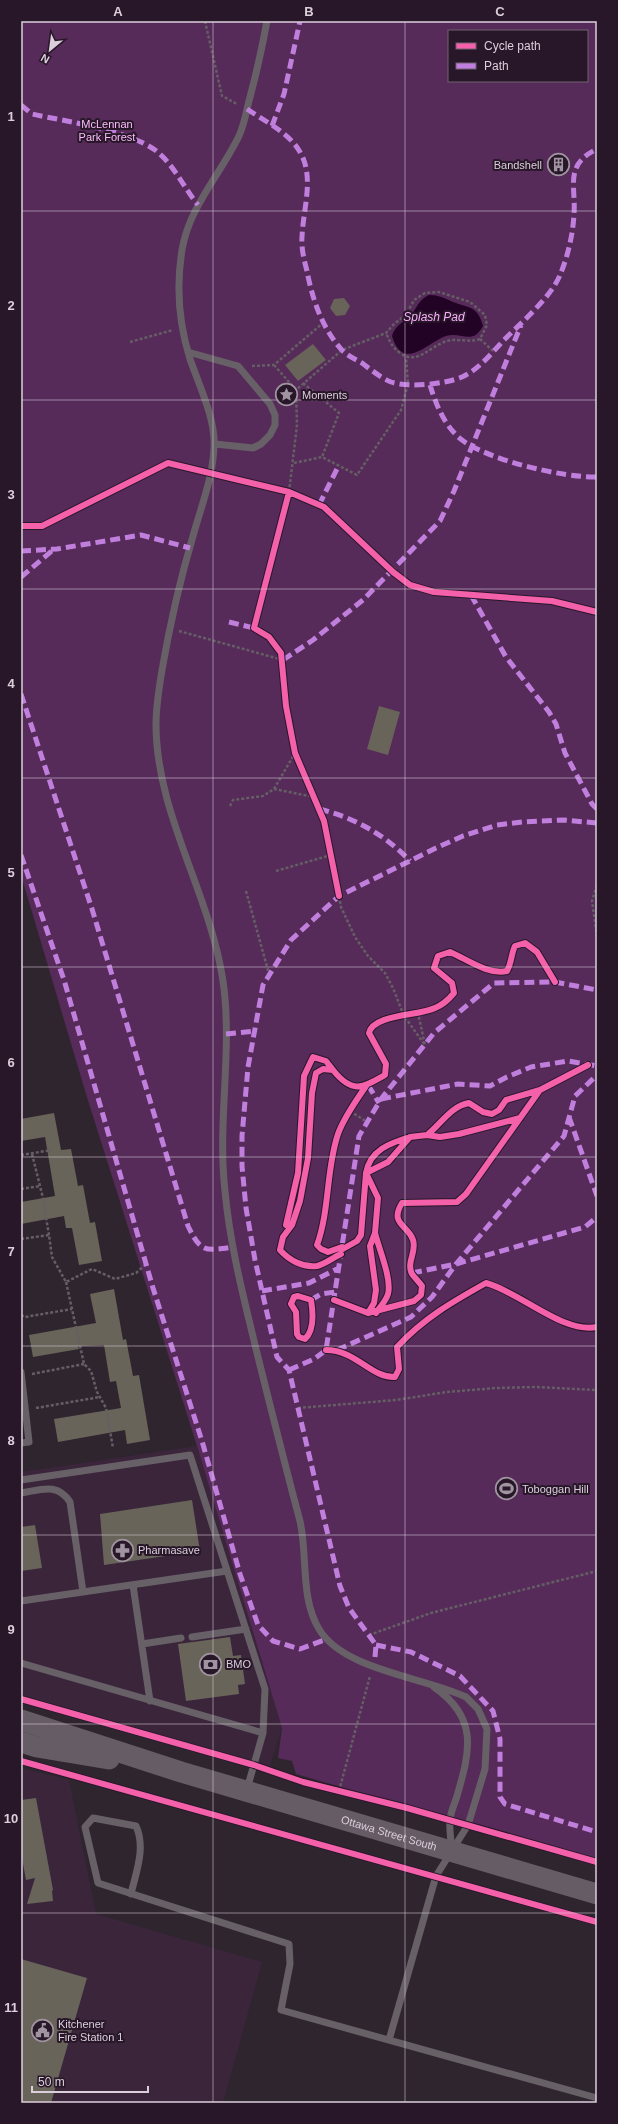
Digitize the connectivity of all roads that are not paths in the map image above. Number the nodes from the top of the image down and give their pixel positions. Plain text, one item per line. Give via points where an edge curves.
1 (267, 21) edge
2 (188, 352) junction
3 (215, 444) junction
4 (21, 1372) edge
5 (22, 1376) edge
6 (21, 1443) edge
7 (21, 1480) edge
8 (21, 1493) edge
9 (227, 1571) junction
10 (133, 1585) junction
11 (83, 1592) junction
12 (21, 1601) edge
13 (246, 1629) junction
14 (192, 1637) dead end
15 (181, 1638) dead end
16 (142, 1644) junction
17 (21, 1663) edge
18 (429, 1683) junction
19 (150, 1701) junction
20 (21, 1720) edge
21 (263, 1733) junction
22 (21, 1742) edge
23 (181, 1772) junction
24 (246, 1792) junction
25 (452, 1850) junction
26 (131, 1894) junction
27 (597, 1894) edge
28 (389, 2040) junction
29 (597, 2098) edge

1 - 2 lane via 243,126 198,205 182,246 178,289
2 - 3 lane via 208,412
2 - 3 lane via 238,366 276,415 270,435 253,448
3 - 18 lane via 169,628 156,724 164,786 217,948 222,977 226,1010 222,1150 227,1212 240,1283 304,1538 308,1595 318,1628 327,1640 347,1655 373,1666
4 - 5 lane
5 - 6 lane via 29,1442
7 - 9 lane via 190,1456
8 - 11 lane via 52,1488 60,1490 70,1502
9 - 10 lane
9 - 13 lane
10 - 11 lane
10 - 16 lane
11 - 12 lane
13 - 14 lane
13 - 21 lane via 265,1689
15 - 16 lane
16 - 19 lane
17 - 19 lane
18 - 25 lane via 456,1708 467,1728 469,1740 466,1764 450,1820
18 - 25 lane via 473,1702 486,1729 487,1749 483,1778 468,1825
19 - 21 lane
20 - 23 main road, Ottawa Street South
21 - 24 lane
22 - 23 main road, Ottawa Street South via 36,1747
23 - 24 main road, Ottawa Street South
24 - 25 main road, Ottawa Street South
25 - 27 main road, Ottawa Street South
25 - 28 lane via 436,1876
26 - 26 lane via 98,1883 86,1827 93,1818 136,1826 142,1847
26 - 28 lane via 289,1944 290,1964 281,2010
28 - 29 lane

